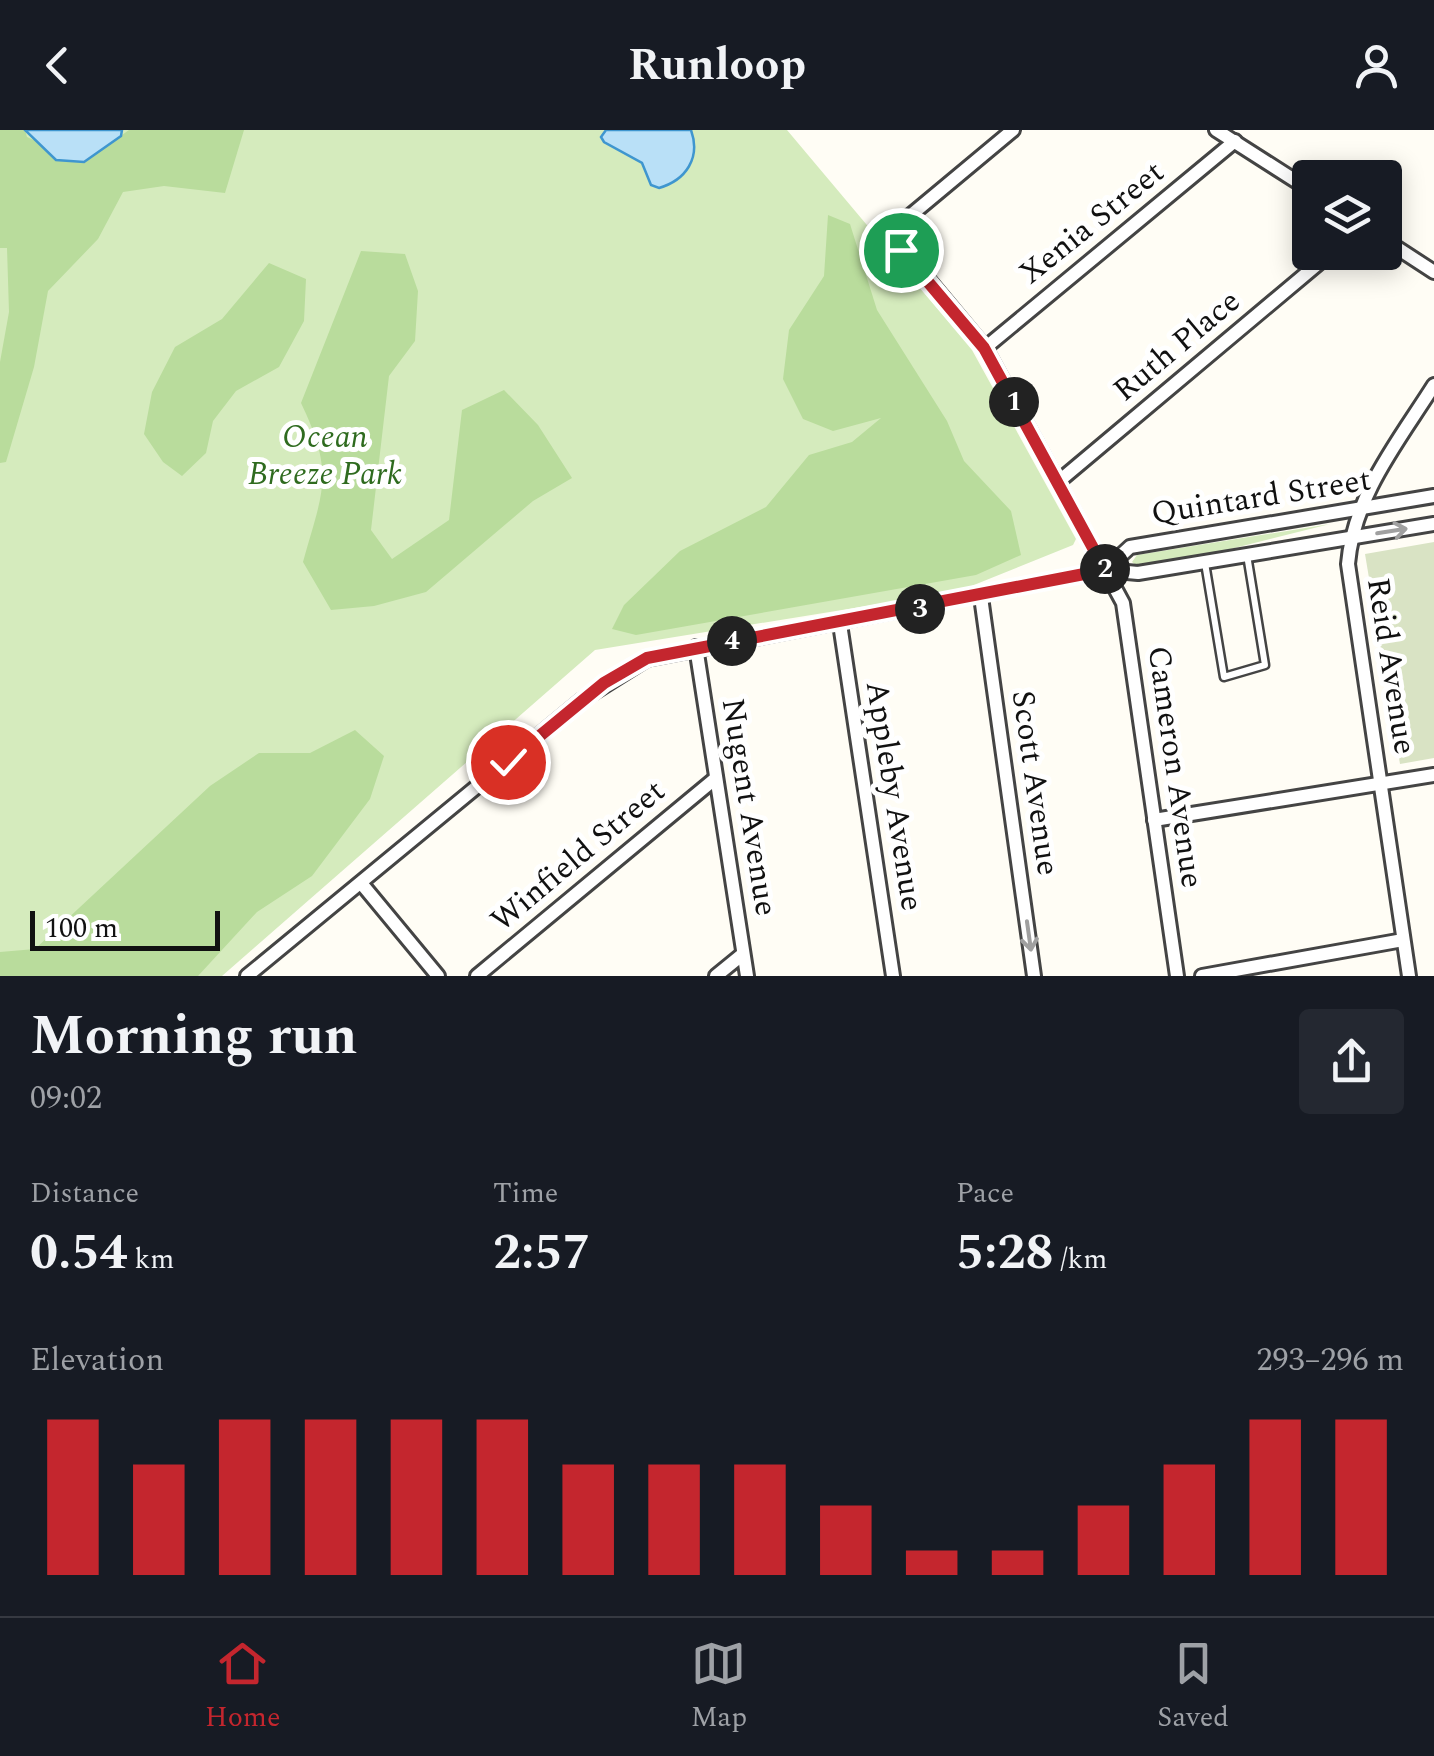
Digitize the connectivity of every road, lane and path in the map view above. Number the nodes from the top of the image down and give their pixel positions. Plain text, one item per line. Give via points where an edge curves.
1 (1013, 130) edge
2 (1216, 130) edge
3 (1235, 141) junction
4 (1292, 178) edge
5 (1402, 251) edge
6 (1311, 270) edge
7 (1434, 272) edge
8 (984, 348) junction
9 (1434, 385) edge
10 (1058, 482) junction
11 (1434, 496) edge
12 (1359, 509) junction
13 (1434, 524) edge
14 (1350, 538) junction
15 (1247, 555) junction
16 (1205, 562) junction
17 (1105, 570) junction
18 (981, 597) junction
19 (840, 624) junction
20 (696, 647) junction
21 (1434, 775) edge
22 (716, 778) junction
23 (1381, 784) junction
24 (1154, 820) junction
25 (360, 883) junction
26 (1404, 940) junction
27 (744, 954) junction
28 (247, 976) edge
29 (438, 976) edge
30 (477, 976) edge
31 (716, 976) edge
32 (747, 976) edge
33 (893, 976) edge
34 (1034, 976) edge
35 (1178, 976) edge
36 (1202, 976) edge
37 (1408, 976) edge

1 - 8 street, Cameron Avenue via 905,220 897,235 901,250
2 - 3 street
3 - 4 street
3 - 8 street, Xenia Street
5 - 7 street
6 - 10 street, Ruth Place
8 - 10 street, Cameron Avenue
9 - 12 street, Reid Avenue
10 - 17 street, Cameron Avenue
11 - 12 street, Quintard Street
12 - 14 street, Reid Avenue
12 - 17 street, Quintard Street via 1130,547
14 -> 13 street, Quintard Street
14 - 15 street, Quintard Street
14 - 23 street, Reid Avenue via 1348,564
15 - 16 street, Quintard Street
15 - 16 lane via 1265,665 1224,676
16 - 17 street, Quintard Street via 1138,573
17 - 18 street, Quintard Street
17 - 24 street, Cameron Avenue via 1123,603
18 - 19 street, Quintard Street
18 -> 34 street, Scott Avenue
19 - 20 street, Quintard Street
19 - 33 street, Appleby Avenue
20 - 22 street, Nugent Avenue
20 - 25 street, Quintard Street via 647,658 604,683
21 - 23 street
22 - 27 street, Nugent Avenue
22 - 30 street, Winfield Street
23 - 24 street
23 - 26 street, Reid Avenue
24 - 35 street, Cameron Avenue
25 - 28 street, Quintard Street
25 - 29 street
26 - 36 street
26 - 37 street, Reid Avenue
27 - 31 street
27 - 32 street, Nugent Avenue

